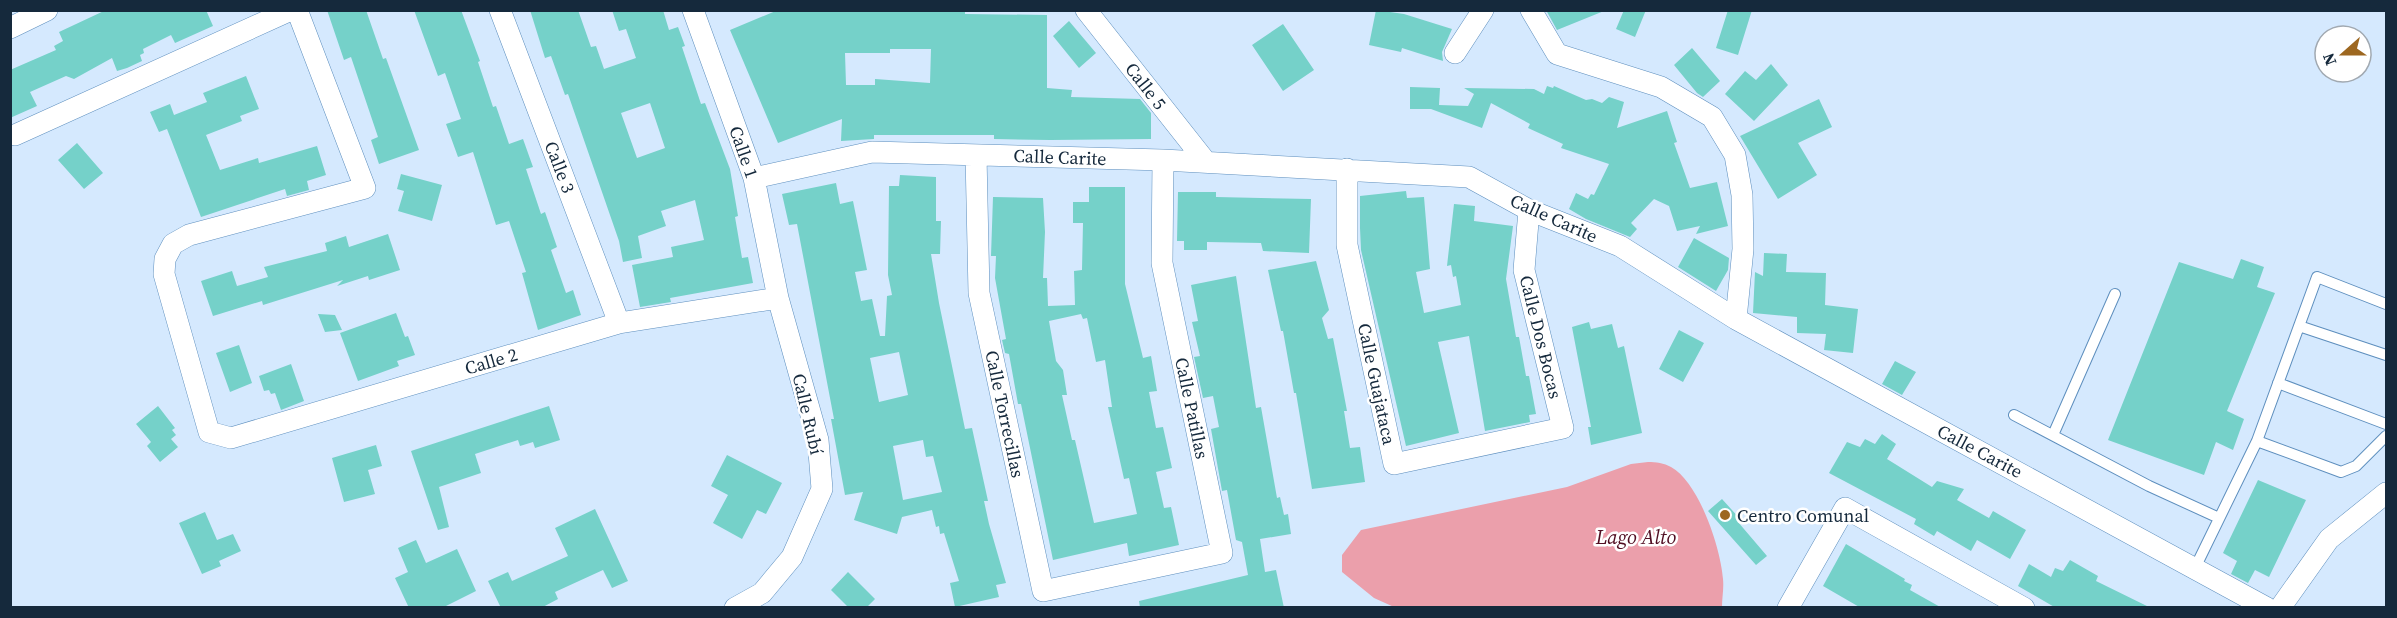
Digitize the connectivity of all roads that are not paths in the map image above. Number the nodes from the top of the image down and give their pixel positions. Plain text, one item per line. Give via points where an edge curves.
1 (47, 10) edge
2 (291, 10) edge
3 (297, 10) edge
4 (500, 10) edge
5 (693, 10) edge
6 (1086, 10) edge
7 (1483, 10) edge
8 (1531, 10) edge
9 (10, 28) edge
10 (1455, 53) dead end
11 (15, 135) dead end
12 (976, 155) junction
13 (1163, 160) junction
14 (1206, 162) junction
15 (1347, 169) junction
16 (754, 178) junction
17 (1529, 210) junction
18 (2115, 294) dead end
19 (778, 298) junction
20 (2386, 304) edge
21 (1736, 319) junction
22 (619, 323) junction
23 (2299, 326) junction
24 (2386, 355) edge
25 (2278, 383) junction
26 (2014, 415) dead end
27 (2386, 424) edge
28 (1563, 428) joint
29 (2053, 435) junction
30 (2386, 436) edge
31 (2257, 441) junction
32 (2386, 493) edge
33 (2219, 518) junction
34 (2195, 568) junction
35 (1122, 574) joint
36 (735, 608) edge
37 (1788, 608) edge
38 (2024, 608) edge
39 (2267, 608) edge
40 (2280, 608) edge

1 - 9 street
2 - 11 street
3 - 22 street, Calle 2 via 365,188 209,230 173,244 165,259 164,274 209,432 231,438
4 - 22 street, Calle 3
5 - 16 street, Calle 1
6 - 14 street, Calle 5
7 - 10 street
8 - 21 street via 1557,54 1661,87 1712,117 1735,155 1742,195 1743,249
12 - 13 street, Calle Carite
12 - 16 street, Calle Carite via 872,152
12 - 35 street, Calle Torrecillas via 979,293 1043,591
13 - 14 street, Calle Carite
13 - 35 street, Calle Patillas via 1162,263 1222,553
14 - 15 street, Calle Carite
15 - 17 street, Calle Carite via 1469,177
15 - 28 street, Calle Guajataca via 1347,244 1394,464
16 - 19 street, Calle 1
17 - 21 street, Calle Carite via 1620,246
17 - 28 street, Calle Dos Bocas via 1524,270
18 - 29 lane
19 - 22 street, Calle 2
19 - 36 street, Calle Rubí via 818,440 822,489 792,557 762,593
20 - 23 lane via 2317,277
21 - 34 street, Calle Carite
23 - 24 lane
23 - 25 lane
25 - 27 lane
25 - 31 lane
26 - 29 lane
29 - 33 lane
30 - 31 lane via 2356,466 2342,472
31 - 33 lane
32 - 40 street via 2330,539
33 - 34 lane
34 - 39 street, Calle Carite
37 - 38 street via 1845,508

